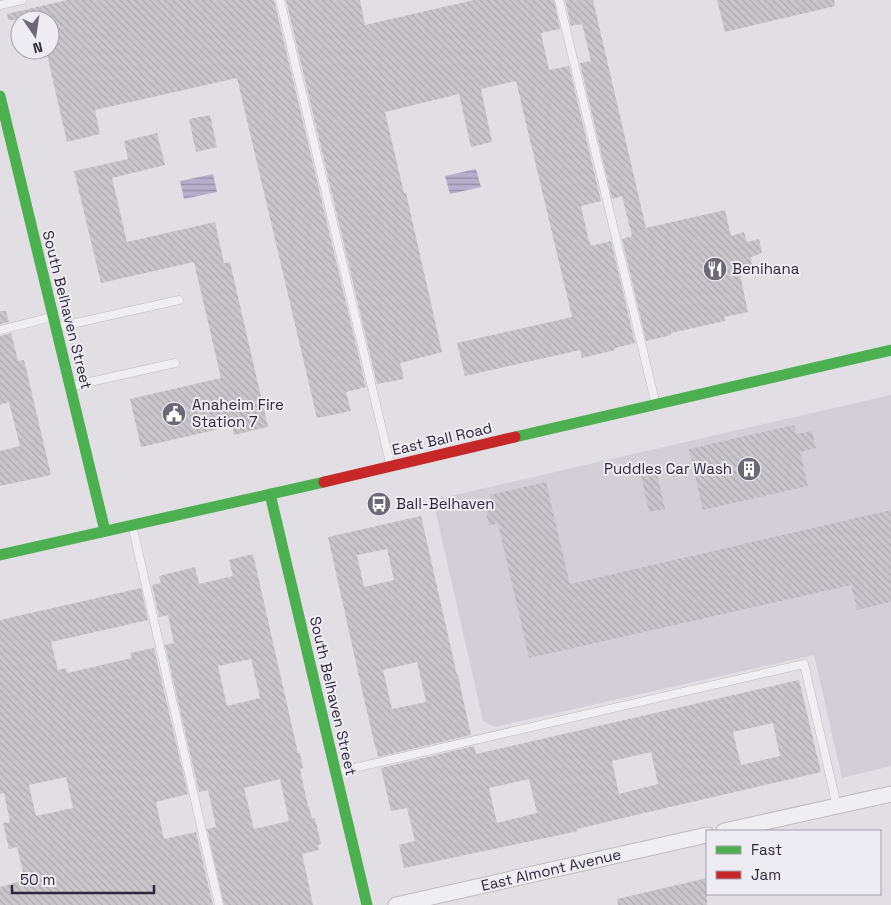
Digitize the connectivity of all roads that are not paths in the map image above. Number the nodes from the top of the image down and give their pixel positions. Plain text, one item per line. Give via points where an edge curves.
1 (22, 0) edge
2 (280, 0) edge
3 (559, 0) edge
4 (0, 5) edge
5 (0, 96) edge
6 (179, 300) dead end
7 (55, 322) junction
8 (0, 330) edge
9 (891, 350) edge
10 (175, 363) dead end
11 (70, 386) junction
12 (656, 405) junction
13 (391, 466) junction
14 (270, 494) junction
15 (132, 525) junction
16 (106, 531) junction
17 (0, 555) edge
18 (335, 772) junction
19 (891, 794) edge
20 (838, 806) junction
21 (729, 830) edge
22 (706, 835) edge
23 (219, 905) edge
24 (366, 905) edge
25 (396, 905) edge

1 - 4 lane
2 - 13 lane
3 - 12 lane
5 - 7 main road, South Belhaven Street
6 - 7 lane
7 - 8 lane
7 - 11 main road, South Belhaven Street
9 - 12 main road, East Ball Road
10 - 11 lane
11 - 16 main road, South Belhaven Street
12 - 13 main road, East Ball Road
13 - 14 main road, East Ball Road
14 - 15 main road, East Ball Road
14 - 18 main road, South Belhaven Street
15 - 16 main road, East Ball Road
15 - 23 lane
16 - 17 main road, East Ball Road
18 - 20 lane via 804,664
18 - 24 main road, South Belhaven Street
19 - 20 street
20 - 21 street
22 - 25 street, East Almont Avenue

